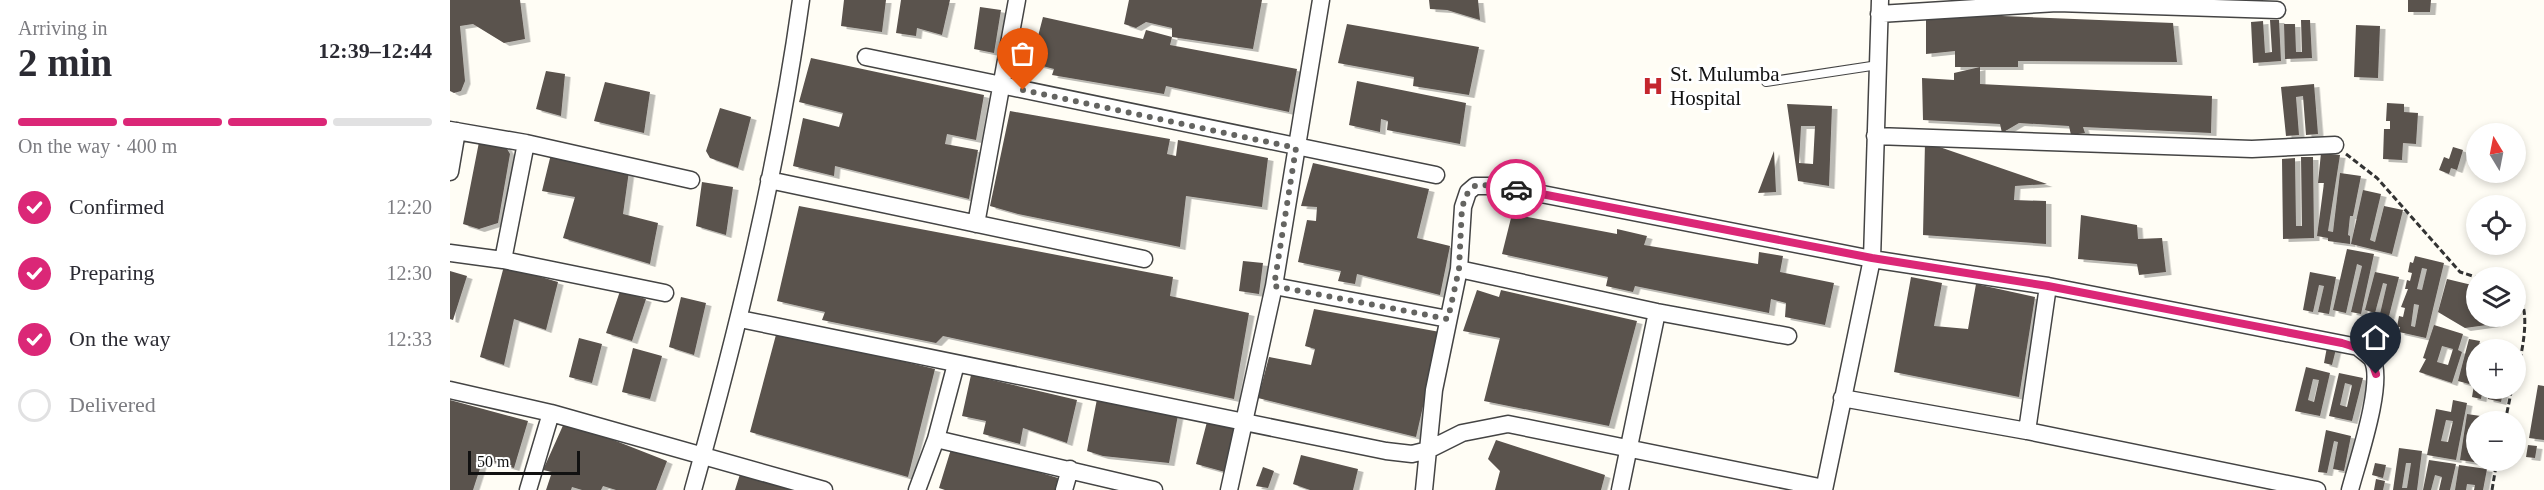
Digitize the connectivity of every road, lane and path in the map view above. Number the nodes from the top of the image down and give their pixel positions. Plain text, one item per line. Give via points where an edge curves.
1 (801, 0) edge
2 (1017, 0) edge
3 (1321, 0) edge
4 (2057, 2) edge
5 (1880, 7) edge
6 (2277, 10) dead end
7 (866, 57) dead end
8 (1879, 65) junction
9 (1766, 82) dead end
10 (1001, 86) junction
11 (453, 130) edge
12 (1875, 136) junction
13 (526, 143) junction
14 (2335, 145) joint
15 (1296, 148) junction
16 (450, 172) edge
17 (1436, 175) dead end
18 (691, 180) dead end
19 (769, 180) junction
20 (976, 224) junction
21 (450, 253) edge
22 (1872, 258) junction
23 (1144, 259) dead end
24 (503, 260) junction
25 (1459, 269) junction
26 (2466, 274) edge
27 (1274, 286) junction
28 (2048, 286) junction
29 (665, 293) dead end
30 (1657, 312) junction
31 (740, 319) junction
32 (1448, 319) junction
33 (1788, 336) dead end
34 (956, 364) junction
35 (450, 390) edge
36 (1842, 398) junction
37 (551, 413) junction
38 (1246, 422) junction
39 (2027, 431) junction
40 (936, 439) junction
41 (1628, 448) junction
42 (1428, 450) junction
43 (703, 455) junction
44 (1070, 469) junction
45 (2495, 471) edge
46 (1824, 489) edge
47 (528, 490) edge
48 (693, 490) edge
49 (824, 490) edge
50 (917, 490) edge
51 (1064, 490) edge
52 (1154, 490) edge
53 (1229, 490) edge
54 (1425, 490) edge
55 (1620, 490) edge
56 (2317, 490) edge
57 (2350, 490) edge
58 (2492, 490) edge

1 - 19 street
2 - 10 street
3 - 15 street
4 - 5 street
4 - 6 street
5 - 8 street
7 - 10 street
8 - 9 lane
8 - 12 street
10 - 15 street
10 - 20 street
11 - 13 street
11 - 16 street
12 - 14 street via 2252,149
12 - 22 street
13 - 18 street
13 - 24 street
14 - 26 path via 2377,178 2460,272
15 - 17 street
15 - 27 street
19 - 20 street
19 - 31 street
20 - 23 street
21 - 24 street
22 - 25 street via 1483,185 1468,192 1462,207
22 - 28 street
22 - 36 street
24 - 29 street
25 - 30 street
25 - 32 street
27 - 32 street
27 - 38 street
28 - 39 street
28 - 57 street via 2358,347 2371,358 2376,374
30 - 33 street
30 - 41 street
31 - 34 street
31 - 43 street
32 - 42 street via 1434,390
34 - 38 street
34 - 40 street
35 - 37 street
36 - 39 street
36 - 46 street
37 - 43 street
37 - 47 street
38 - 42 street via 1386,451 1412,454
38 - 53 street
39 - 56 street
40 - 44 street
40 - 50 street
41 - 42 street via 1508,424 1462,433
41 - 46 street
41 - 55 street
42 - 54 street
43 - 48 street
43 - 49 street
44 - 51 street
44 - 52 street
45 - 58 path

